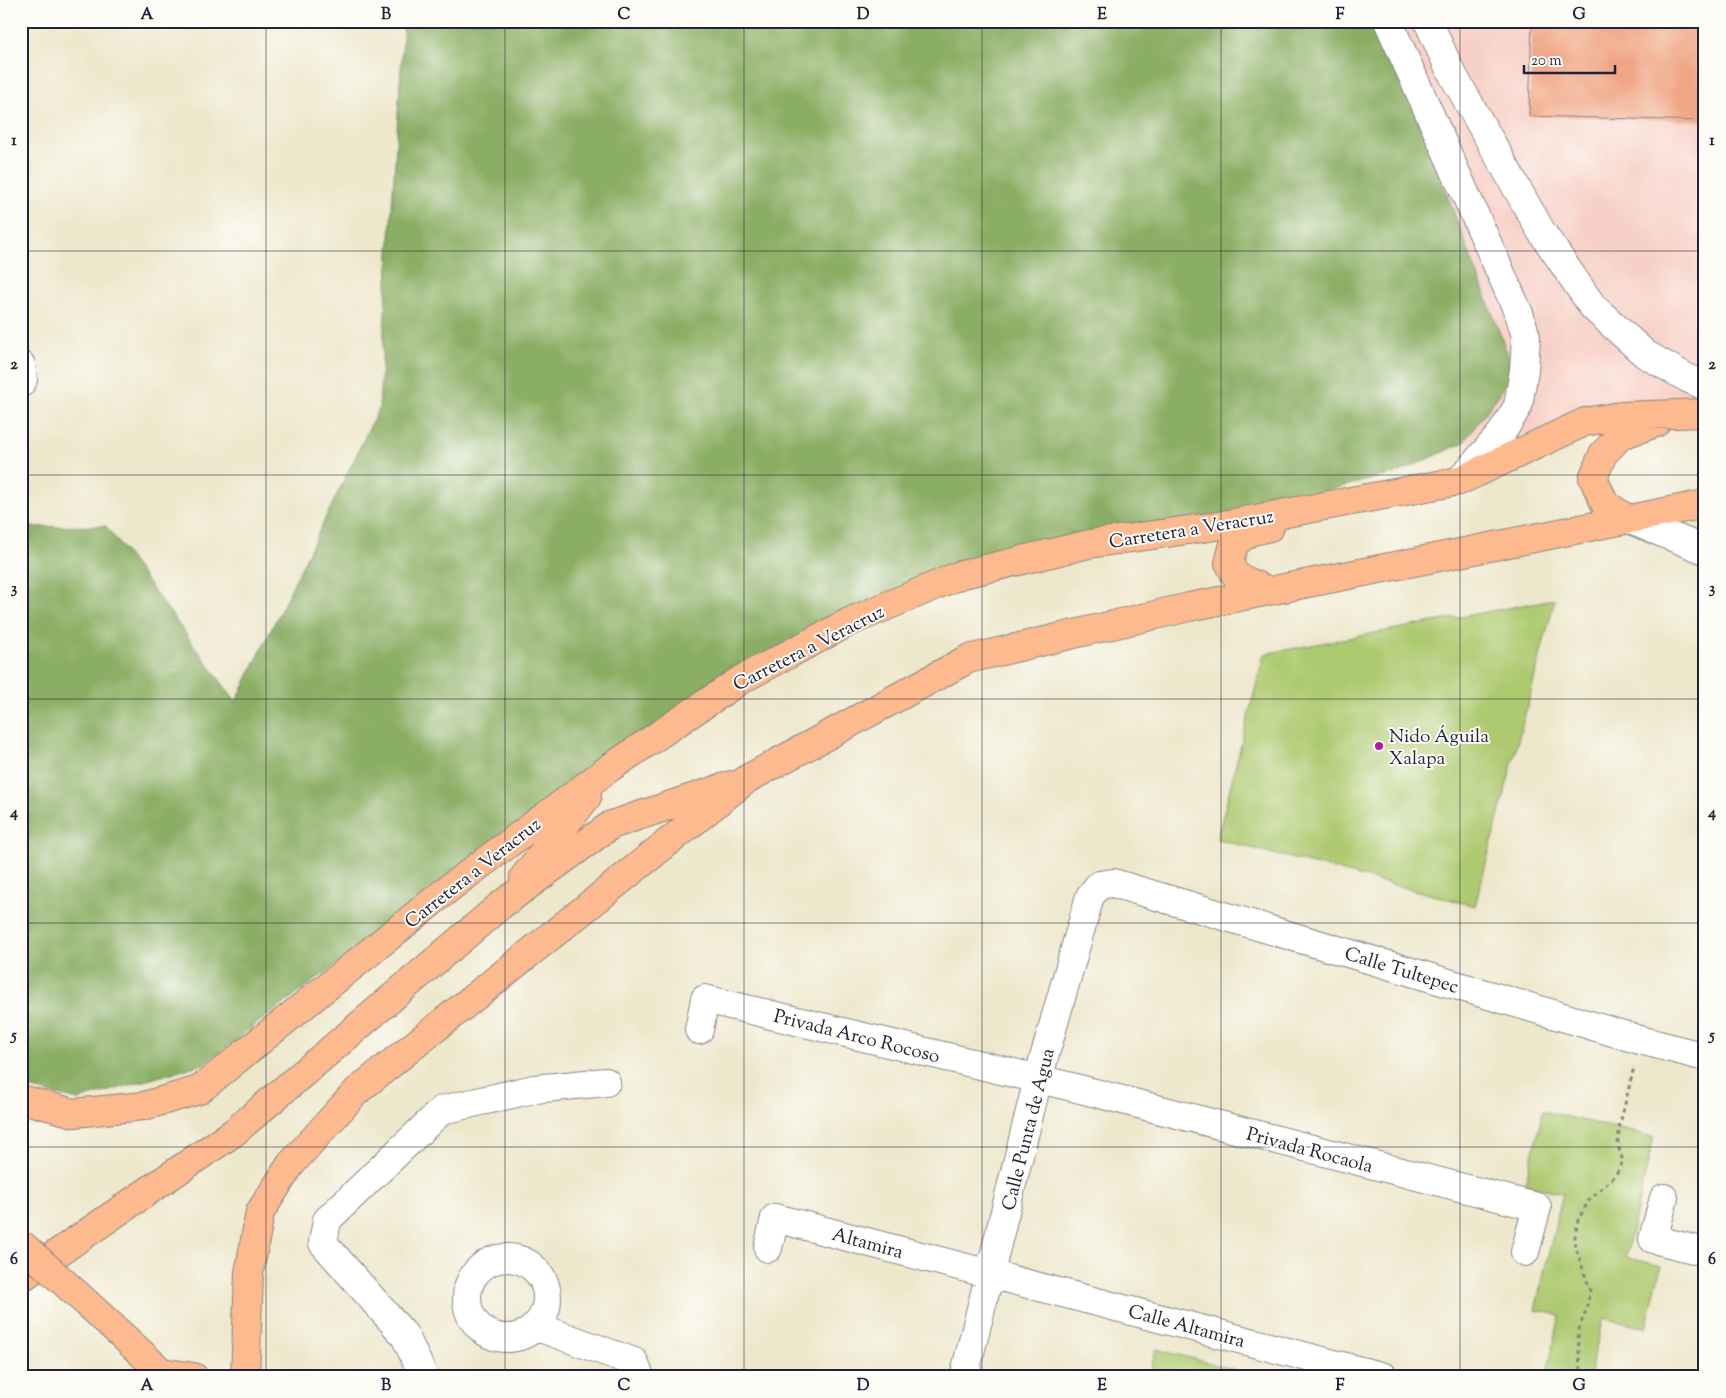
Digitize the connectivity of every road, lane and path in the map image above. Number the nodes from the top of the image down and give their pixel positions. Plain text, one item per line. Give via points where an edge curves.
1 (1388, 21) edge
2 (1428, 21) edge
3 (21, 365) edge
4 (21, 383) edge
5 (1705, 386) edge
6 (1695, 413) edge
7 (1459, 481) junction
8 (1340, 503) junction
9 (1705, 504) edge
10 (1628, 519) junction
11 (1705, 550) edge
12 (1268, 591) junction
13 (611, 767) junction
14 (748, 780) junction
15 (1099, 885) joint
16 (501, 905) junction
17 (699, 1030) dead end
18 (1640, 1040) junction
19 (1705, 1056) edge
20 (1038, 1079) junction
21 (606, 1082) dead end
22 (21, 1099) edge
23 (1664, 1198) dead end
24 (21, 1244) edge
25 (768, 1248) dead end
26 (1525, 1252) dead end
27 (1705, 1252) edge
28 (990, 1274) junction
29 (21, 1278) edge
30 (535, 1326) dead end
31 (165, 1374) edge
32 (194, 1377) edge
33 (245, 1377) edge
34 (424, 1377) edge
35 (640, 1377) edge
36 (964, 1377) edge
37 (1384, 1377) edge
38 (1576, 1377) edge

1 - 7 street via 1520,316 1526,337 1518,406 1501,434
2 - 5 street via 1449,68 1541,231 1593,307 1645,354
3 - 4 street via 24,380
6 - 7 main road, Carretera a Veracruz via 1620,416 1585,422
6 - 10 main road via 1621,435 1603,454 1593,478 1605,504
7 - 8 main road, Carretera a Veracruz
8 - 12 main road via 1249,532 1234,544 1229,562 1236,576
8 - 13 main road, Carretera a Veracruz via 1222,525 1089,544 960,575 849,622 742,678
9 - 10 main road
10 - 11 street
10 - 12 main road
12 - 14 main road via 968,659
13 - 16 main road
13 - 22 main road, Carretera a Veracruz via 448,889 199,1090 144,1106 74,1112
14 - 16 main road via 611,825
14 - 33 main road via 357,1091 292,1164 260,1212 249,1273
15 - 18 street, Calle Tultepec via 1113,883
15 - 20 street, Calle Punta de Agua via 1090,896
16 - 29 main road via 233,1133
17 - 20 street, Privada Arco Rocoso via 705,999
18 - 19 street, Calle Tultepec
18 - 38 path via 1619,1128 1618,1146 1623,1161 1615,1176 1589,1200 1578,1220 1574,1242 1590,1290 1578,1332 1580,1370
20 - 26 street, Privada Rocaola via 1537,1207
20 - 28 street, Calle Punta de Agua
21 - 34 street via 534,1089 442,1110 327,1220 323,1243 405,1336
23 - 27 street via 1653,1240
24 - 31 main road, bridge
25 - 28 street, Altamira via 776,1218
28 - 36 street, Calle Punta de Agua
28 - 37 street, Calle Altamira
30 - 35 street via 634,1362
31 - 32 main road

